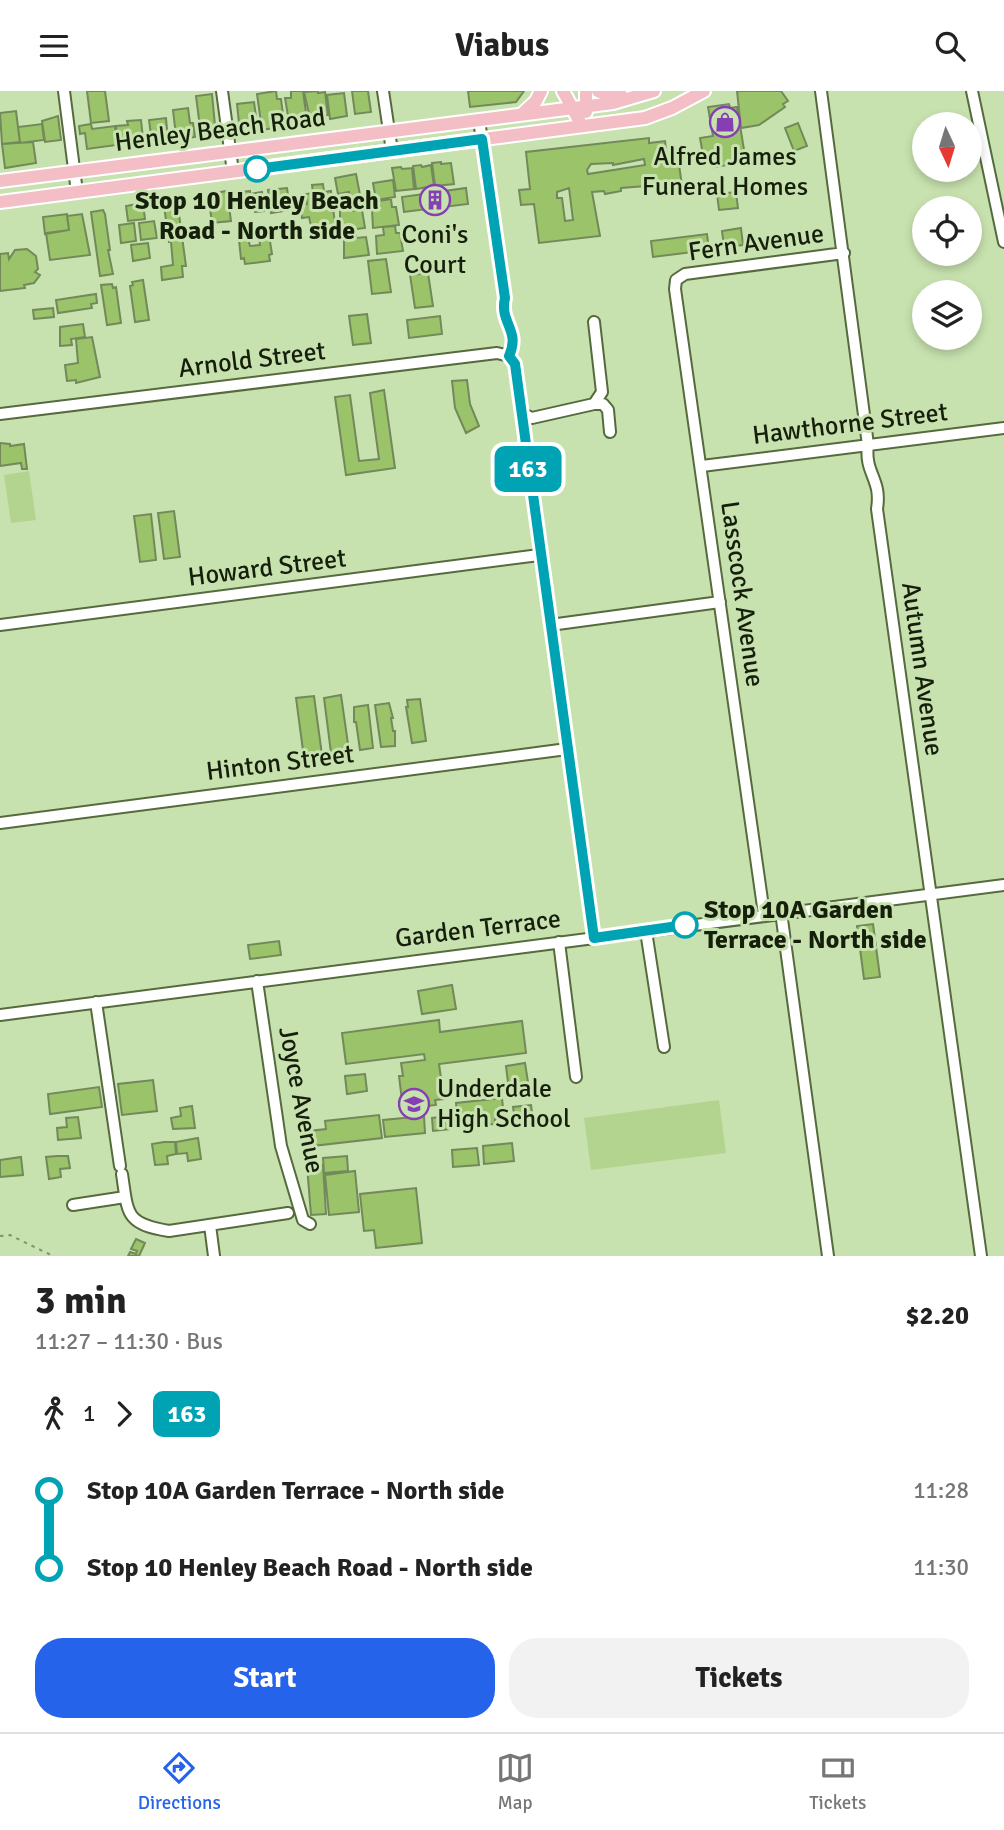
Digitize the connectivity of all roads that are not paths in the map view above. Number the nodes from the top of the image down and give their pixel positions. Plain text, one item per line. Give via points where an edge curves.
1 (64, 91) edge
2 (222, 91) edge
3 (383, 91) edge
4 (541, 91) edge
5 (563, 91) edge
6 (586, 91) edge
7 (598, 91) edge
8 (637, 91) edge
9 (654, 91) edge
10 (704, 91) edge
11 (821, 91) edge
12 (972, 91) edge
13 (587, 106) junction
14 (572, 107) junction
15 (522, 114) junction
16 (479, 120) junction
17 (582, 126) junction
18 (389, 131) junction
19 (482, 139) junction
20 (391, 151) junction
21 (230, 152) junction
22 (75, 172) junction
23 (233, 172) junction
24 (0, 181) edge
25 (77, 192) junction
26 (0, 202) edge
27 (1004, 242) edge
28 (844, 253) junction
29 (676, 280) joint
30 (594, 322) dead end
31 (509, 356) junction
32 (594, 404) junction
33 (521, 413) junction
34 (0, 414) edge
35 (1004, 428) edge
36 (610, 432) dead end
37 (868, 445) junction
38 (702, 466) junction
39 (539, 555) junction
40 (720, 601) junction
41 (0, 625) edge
42 (550, 625) junction
43 (567, 749) junction
44 (0, 823) edge
45 (1004, 885) edge
46 (931, 894) junction
47 (780, 912) junction
48 (764, 914) junction
49 (646, 931) junction
50 (594, 938) junction
51 (559, 942) junction
52 (257, 981) junction
53 (96, 1002) junction
54 (0, 1015) edge
55 (664, 1047) dead end
56 (576, 1077) dead end
57 (125, 1197) junction
58 (73, 1205) dead end
59 (288, 1213) dead end
60 (310, 1224) dead end
61 (210, 1225) junction
62 (214, 1256) edge
63 (828, 1256) edge
64 (981, 1256) edge

1 - 22 street
2 - 21 street
3 - 18 street
4 - 15 main road
5 - 14 main road
6 - 13 main road
7 - 8 main road via 607,96
9 - 13 main road, Henley Beach Road
10 - 17 main road, Henley Beach Road via 645,118
11 - 28 street, Autumn Avenue
12 - 27 street
13 - 14 main road, Henley Beach Road
13 - 17 main road
14 - 15 main road, Henley Beach Road
14 - 17 main road
15 - 16 main road, Henley Beach Road
16 - 18 main road, Henley Beach Road
16 - 19 street
17 - 19 main road, Henley Beach Road
18 - 20 street
18 - 21 main road, Henley Beach Road
19 - 20 main road, Henley Beach Road
19 - 31 street via 505,298 502,307 514,338
20 - 23 main road, Henley Beach Road
21 - 22 main road, Henley Beach Road
21 - 23 street
22 - 24 main road, Henley Beach Road
22 - 25 street
23 - 25 main road, Henley Beach Road
25 - 26 main road, Henley Beach Road
28 - 29 street, Fern Avenue via 685,274
28 - 37 street, Autumn Avenue
29 - 38 street, Lasscock Avenue
30 - 32 street via 602,392
31 - 33 street via 515,364
31 - 34 street, Arnold Street via 498,353
32 - 33 street via 532,418
32 - 36 street via 603,404 608,410
33 - 39 street
35 - 37 street, Hawthorne Street
37 - 38 street, Hawthorne Street
37 - 46 street, Autumn Avenue via 867,466 880,494 877,509
38 - 40 street, Lasscock Avenue
39 - 41 street, Howard Street
39 - 42 street
40 - 42 street
40 - 48 street, Lasscock Avenue
42 - 43 street
43 - 44 street, Hinton Street
43 - 50 street
45 - 46 street, Garden Terrace
46 - 47 street, Garden Terrace
46 - 64 street, Autumn Avenue
47 - 48 street, Garden Terrace
47 - 63 street
48 - 49 street, Garden Terrace
49 - 50 street, Garden Terrace
49 - 55 street
50 - 51 street, Garden Terrace
51 - 52 street, Garden Terrace
51 - 56 street
52 - 53 street, Garden Terrace
52 - 60 street, Joyce Avenue via 281,1146 303,1220
53 - 54 street, Garden Terrace
53 - 57 street
57 - 58 street
57 - 61 street via 136,1222 152,1228 169,1231
59 - 61 street
61 - 62 street

